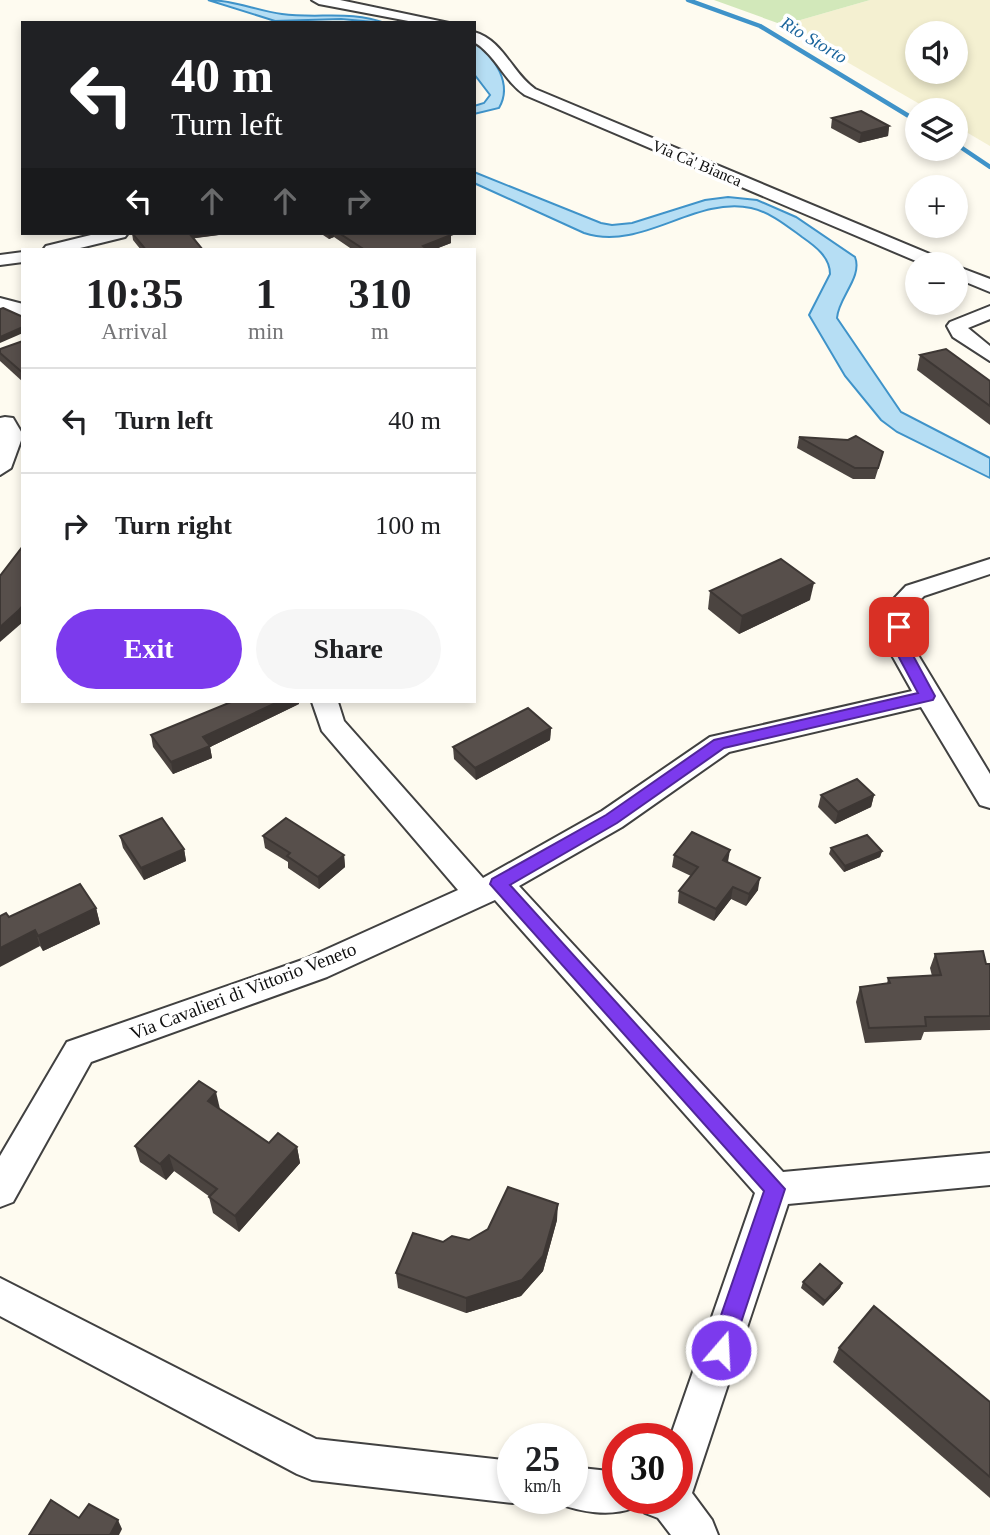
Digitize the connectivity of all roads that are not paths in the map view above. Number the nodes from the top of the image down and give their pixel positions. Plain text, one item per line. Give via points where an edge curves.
1 (319, 0) edge
2 (431, 21) edge
3 (476, 37) edge
4 (111, 235) edge
5 (60, 248) edge
6 (910, 252) edge
7 (21, 257) edge
8 (0, 261) edge
9 (968, 277) edge
10 (990, 286) edge
11 (0, 304) edge
12 (21, 309) edge
13 (990, 312) edge
14 (990, 355) edge
15 (5, 423) dead end
16 (0, 468) edge
17 (990, 566) edge
18 (928, 696) junction
19 (325, 703) edge
20 (990, 798) edge
21 (489, 889) junction
22 (990, 1169) edge
23 (775, 1189) junction
24 (0, 1190) edge
25 (0, 1296) edge
26 (693, 1424) edge
27 (497, 1480) edge
28 (683, 1514) edge
29 (697, 1535) edge

1 - 2 street
3 - 6 street, Via Ca' Bianca via 496,48 513,76 530,92
4 - 5 street
7 - 8 street
9 - 10 street
11 - 12 street
13 - 14 street via 957,326
15 - 16 street via 13,432
17 - 18 street via 915,591 900,605 902,650
18 - 20 street
18 - 21 street, Via Cavalieri di Vittorio Veneto via 720,744 612,819
19 - 21 street via 332,724
21 - 23 street
21 - 24 street, Via Cavalieri di Vittorio Veneto via 316,968 79,1052
22 - 23 street
23 - 26 street
25 - 27 street via 312,1459
28 - 29 street

